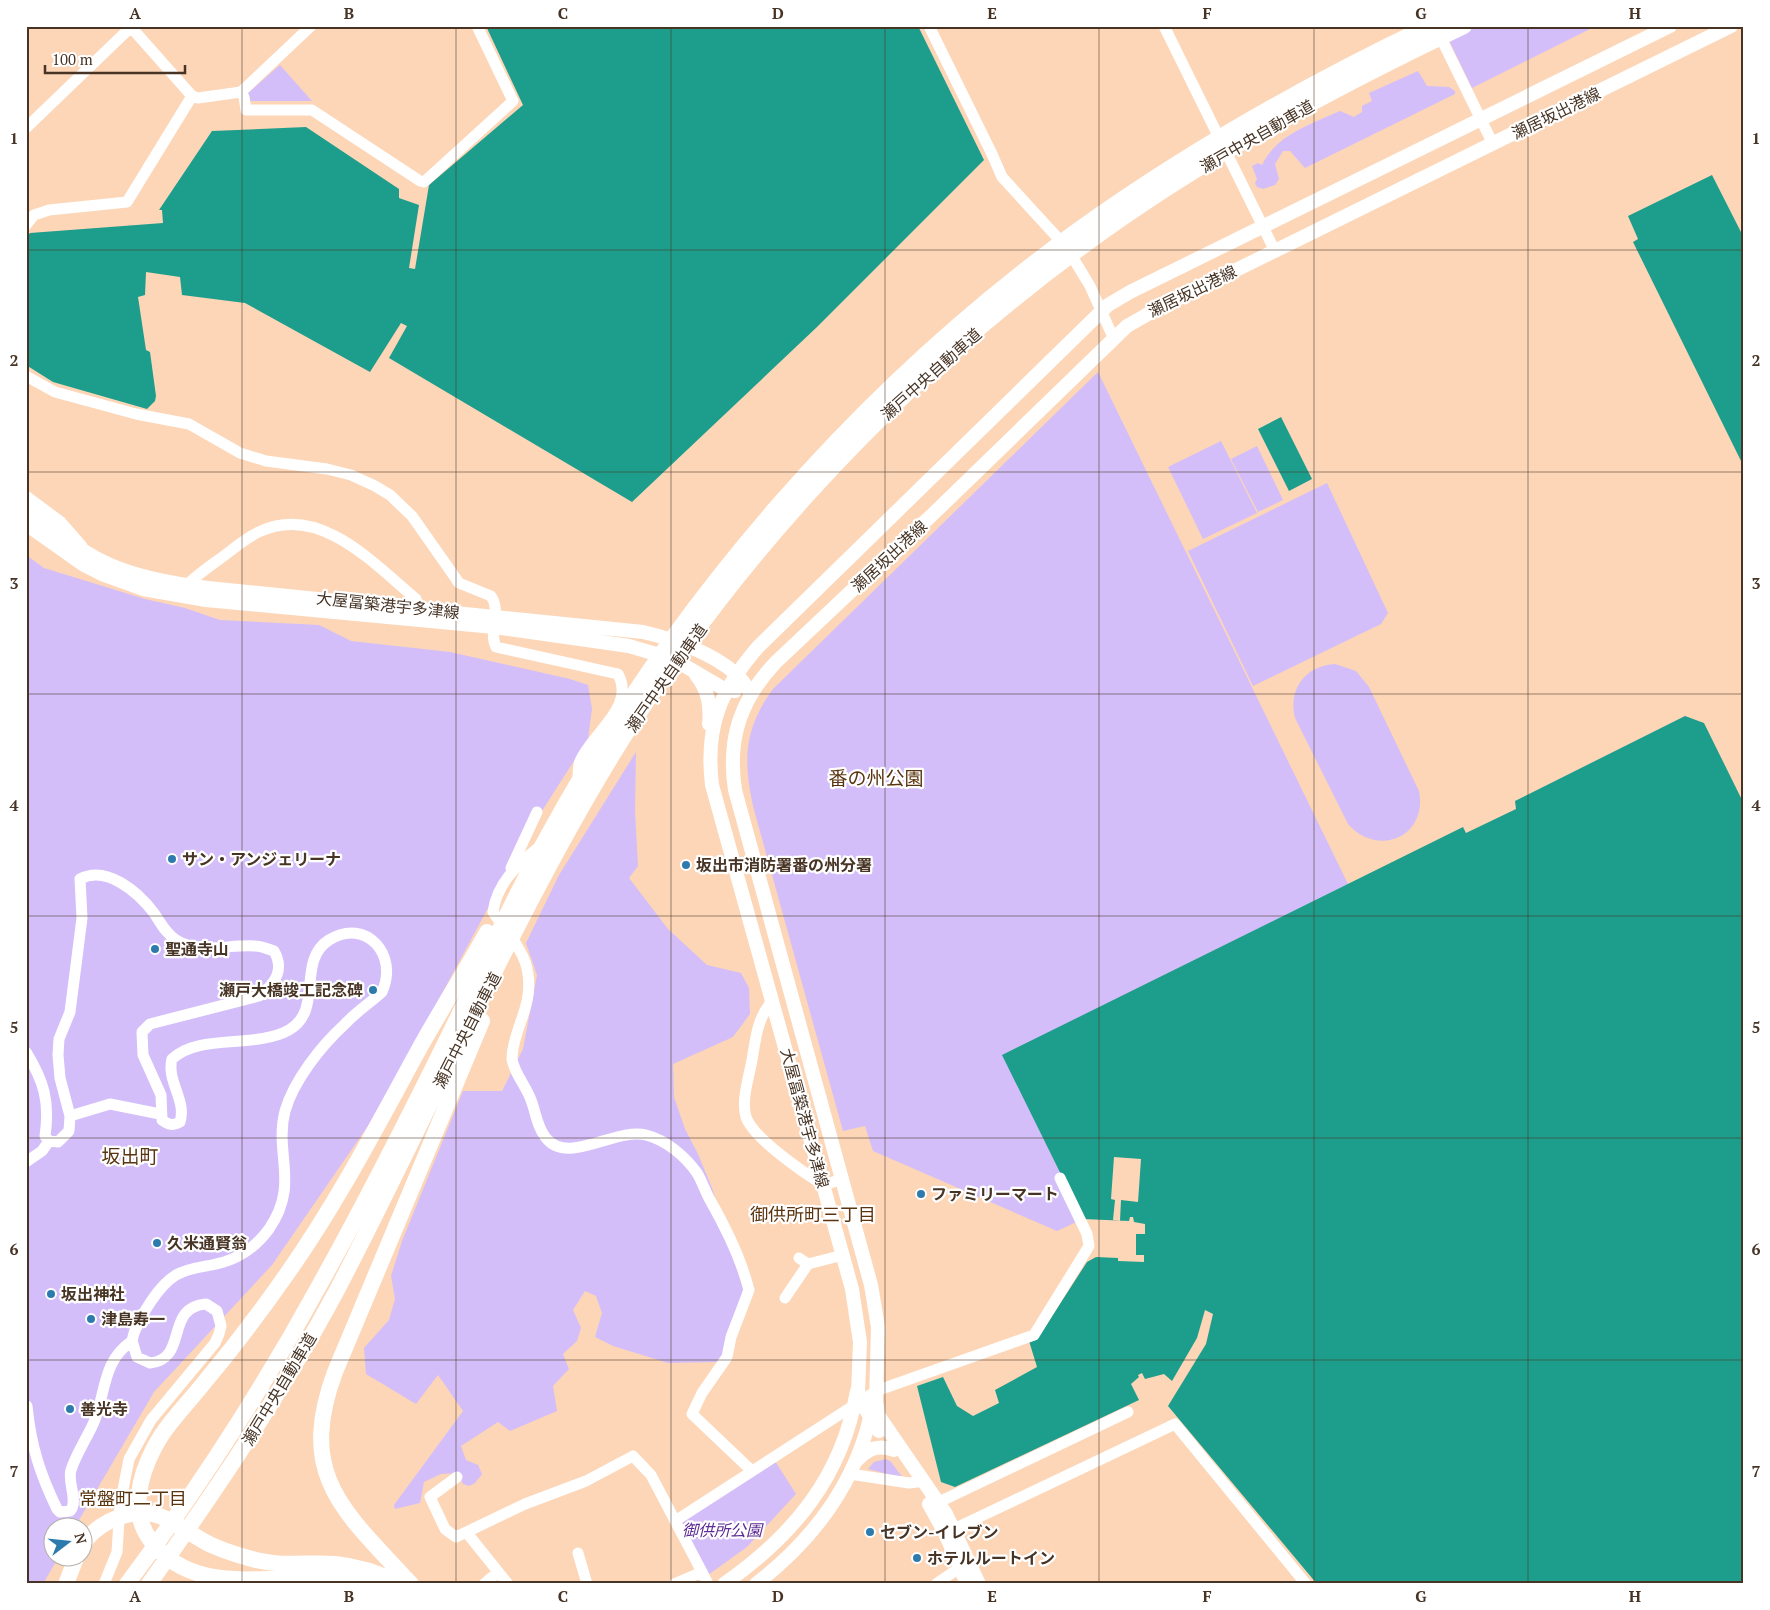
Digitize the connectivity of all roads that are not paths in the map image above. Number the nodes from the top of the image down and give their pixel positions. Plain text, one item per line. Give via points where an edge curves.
1 (477, 26) edge
2 (929, 26) edge
3 (1164, 26) edge
4 (1429, 26) edge
5 (1435, 26) edge
6 (1464, 26) edge
7 (1670, 26) edge
8 (1731, 26) edge
9 (131, 27) edge
10 (307, 27) edge
11 (241, 92) junction
12 (192, 96) junction
13 (1481, 119) junction
14 (26, 128) edge
15 (1493, 144) junction
16 (26, 225) edge
17 (1263, 226) junction
18 (1275, 251) junction
19 (1101, 311) junction
20 (1113, 337) junction
21 (26, 376) edge
22 (26, 496) edge
23 (26, 508) edge
24 (26, 526) edge
25 (88, 553) junction
26 (186, 591) junction
27 (303, 603) junction
28 (418, 608) junction
29 (495, 621) junction
30 (687, 666) junction
31 (736, 674) junction
32 (726, 690) junction
33 (751, 693) junction
34 (712, 785) junction
35 (537, 812) dead end
36 (506, 878) junction
37 (767, 906) junction
38 (748, 911) junction
39 (494, 955) junction
40 (773, 1000) junction
41 (26, 1052) edge
42 (160, 1114) junction
43 (70, 1116) junction
44 (49, 1142) junction
45 (26, 1162) edge
46 (1060, 1178) dead end
47 (842, 1180) junction
48 (824, 1185) junction
49 (843, 1255) junction
50 (785, 1298) dead end
51 (132, 1340) junction
52 (876, 1391) junction
53 (857, 1402) junction
54 (27, 1406) edge
55 (1128, 1412) dead end
56 (871, 1424) junction
57 (889, 1432) junction
58 (840, 1450) junction
59 (894, 1450) junction
60 (856, 1460) junction
61 (752, 1471) junction
62 (850, 1474) junction
63 (457, 1476) dead end
64 (921, 1482) junction
65 (939, 1502) junction
66 (676, 1521) junction
67 (954, 1529) junction
68 (467, 1533) junction
69 (92, 1535) edge
70 (578, 1552) dead end
71 (964, 1565) junction
72 (72, 1568) edge
73 (498, 1572) junction
74 (702, 1572) junction
75 (66, 1584) edge
76 (104, 1584) edge
77 (127, 1584) edge
78 (149, 1584) edge
79 (367, 1584) edge
80 (400, 1584) edge
81 (411, 1584) edge
82 (484, 1584) edge
83 (508, 1584) edge
84 (587, 1584) edge
85 (674, 1584) edge
86 (708, 1584) edge
87 (724, 1584) edge
88 (756, 1584) edge
89 (936, 1584) edge
90 (967, 1584) edge
91 (979, 1584) edge
92 (1306, 1584) edge

1 - 11 street via 513,101 424,182 312,110 246,110
2 - 19 street via 1002,177 1067,248 1078,263
3 - 17 street
4 - 39 highway, 瀬戸中央自動車道 via 1321,81 1150,182 1076,232 930,350 795,486 736,557 638,689 546,838
5 - 13 street
6 - 39 highway, 瀬戸中央自動車道 via 1328,95 1243,142 1160,194 1011,302 871,428 806,497 740,575 638,714
7 - 13 main road, 瀬居坂出港線
8 - 15 main road, 瀬居坂出港線
9 - 12 street
9 - 14 street
10 - 11 street
11 - 12 street
12 - 16 street via 127,202 49,210 34,216
13 - 15 street
13 - 17 main road, 瀬居坂出港線
15 - 18 main road, 瀬居坂出港線
17 - 18 street
17 - 19 main road, 瀬居坂出港線 via 1130,292
18 - 20 main road, 瀬居坂出港線 via 1142,316
19 - 20 street
19 - 31 main road, 瀬居坂出港線 via 758,647
20 - 33 main road, 瀬居坂出港線 via 776,662
21 - 29 street via 55,392 136,414 189,424 240,452 260,459 327,469 375,486 412,516 459,583 491,596
22 - 25 street via 61,522
23 - 25 main road, 大屋冨築港宇多津線
24 - 26 main road, 大屋冨築港宇多津線 via 104,575 144,589
25 - 26 main road, 大屋冨築港宇多津線 via 127,572
26 - 27 main road, 大屋冨築港宇多津線
26 - 28 street via 195,577 248,538 276,526 300,525 344,540 416,599
27 - 28 main road, 大屋冨築港宇多津線
27 - 29 main road, 大屋冨築港宇多津線
28 - 29 main road, 大屋冨築港宇多津線
29 - 30 main road, 大屋冨築港宇多津線 via 629,646
29 - 31 main road, 大屋冨築港宇多津線 via 624,629 662,636 697,651
29 - 36 street via 493,641 496,647 618,674 624,684 617,709 580,762 578,793 566,820 555,835
30 - 32 main road, 大屋冨築港宇多津線
30 - 34 main road via 700,679 707,694 710,713 707,753
31 - 32 main road, 瀬居坂出港線
31 - 33 main road, 大屋冨築港宇多津線
32 - 33 main road, 大屋冨築港宇多津線
32 - 34 main road, 大屋冨築港宇多津線 via 711,744
33 - 37 main road, 大屋冨築港宇多津線 via 736,734 733,776
34 - 38 main road, 大屋冨築港宇多津線
35 - 36 street
36 - 61 street via 493,912 519,950 528,972 529,985 525,1015 512,1058 546,1140 564,1149 632,1134 646,1135 668,1144 697,1174 722,1219 749,1290 727,1357 702,1392 692,1414
37 - 38 main road
37 - 47 main road, 大屋冨築港宇多津線
38 - 40 main road, 大屋冨築港宇多津線
39 - 77 highway, 瀬戸中央自動車道 via 457,1018 322,1281 247,1412
39 - 78 highway, 瀬戸中央自動車道 via 335,1294 264,1417
39 - 79 highway via 295,1263 239,1340 158,1440 146,1464 138,1497 142,1524 148,1537 172,1561 191,1572 229,1580 324,1577
39 - 81 highway via 335,1372 321,1420 321,1450 335,1495
40 - 48 main road, 大屋冨築港宇多津線
40 - 48 street via 758,1021 746,1094 746,1117 757,1133 800,1170
41 - 44 street via 45,1092 48,1113 46,1136
42 - 43 street via 110,1104
42 - 43 street via 161,1095 143,1055 142,1032 150,1024 259,996 279,973 278,959 274,951 256,946 193,947 175,940 132,891 116,880 95,874 80,879 82,918 70,1012 59,1039 60,1078
42 - 51 street via 167,1124 180,1122 182,1106 170,1072 172,1059 187,1048 279,1034 298,1022 308,1004 314,957 328,941 356,933 381,948 388,965 382,992 331,1039 289,1101 283,1127 286,1186 269,1228 237,1258 192,1269 169,1280 138,1324
43 - 44 street via 69,1131 62,1140
44 - 45 street
46 - 52 street via 1087,1234 1089,1246 1034,1335
47 - 48 street
47 - 52 main road, 大屋冨築港宇多津線 via 875,1305 879,1349
48 - 49 main road, 大屋冨築港宇多津線
49 - 50 street via 804,1261
49 - 53 main road, 大屋冨築港宇多津線 via 859,1327
51 - 54 street via 123,1347 105,1376 95,1419 70,1472 73,1502 70,1511 60,1512 57,1509 40,1471 31,1442
51 - 76 street via 137,1356 143,1361 157,1362 174,1347 182,1318 192,1307 206,1304 217,1311 221,1326 214,1343 163,1404 129,1459 120,1505 117,1552
52 - 53 street
52 - 56 main road
52 - 57 main road, 大屋冨築港宇多津線 via 878,1415
53 - 56 main road, 大屋冨築港宇多津線
53 - 58 main road
53 - 61 street
55 - 65 street
56 - 57 main road
56 - 58 main road
56 - 59 main road, 大屋冨築港宇多津線
56 - 60 main road
57 - 64 main road, 大屋冨築港宇多津線
58 - 87 main road via 822,1487 799,1520 772,1548
59 - 60 main road via 874,1447
59 - 64 main road, 大屋冨築港宇多津線
60 - 62 main road
61 - 66 street
62 - 64 street
62 - 88 main road via 810,1535
63 - 68 street via 430,1497 445,1528 456,1537
64 - 65 main road, 大屋冨築港宇多津線
64 - 71 main road, 大屋冨築港宇多津線
65 - 67 main road, 大屋冨築港宇多津線
66 - 68 street via 651,1475 633,1456 586,1481 525,1504
66 - 74 street
67 - 71 main road, 大屋冨築港宇多津線
67 - 92 street via 1175,1424
68 - 73 street
69 - 80 highway via 111,1520 146,1513 244,1557 271,1563 352,1566
70 - 84 street
71 - 89 street
71 - 90 main road, 大屋冨築港宇多津線
71 - 91 main road, 大屋冨築港宇多津線
72 - 75 highway
73 - 82 street
73 - 83 street
74 - 85 street
74 - 86 street

